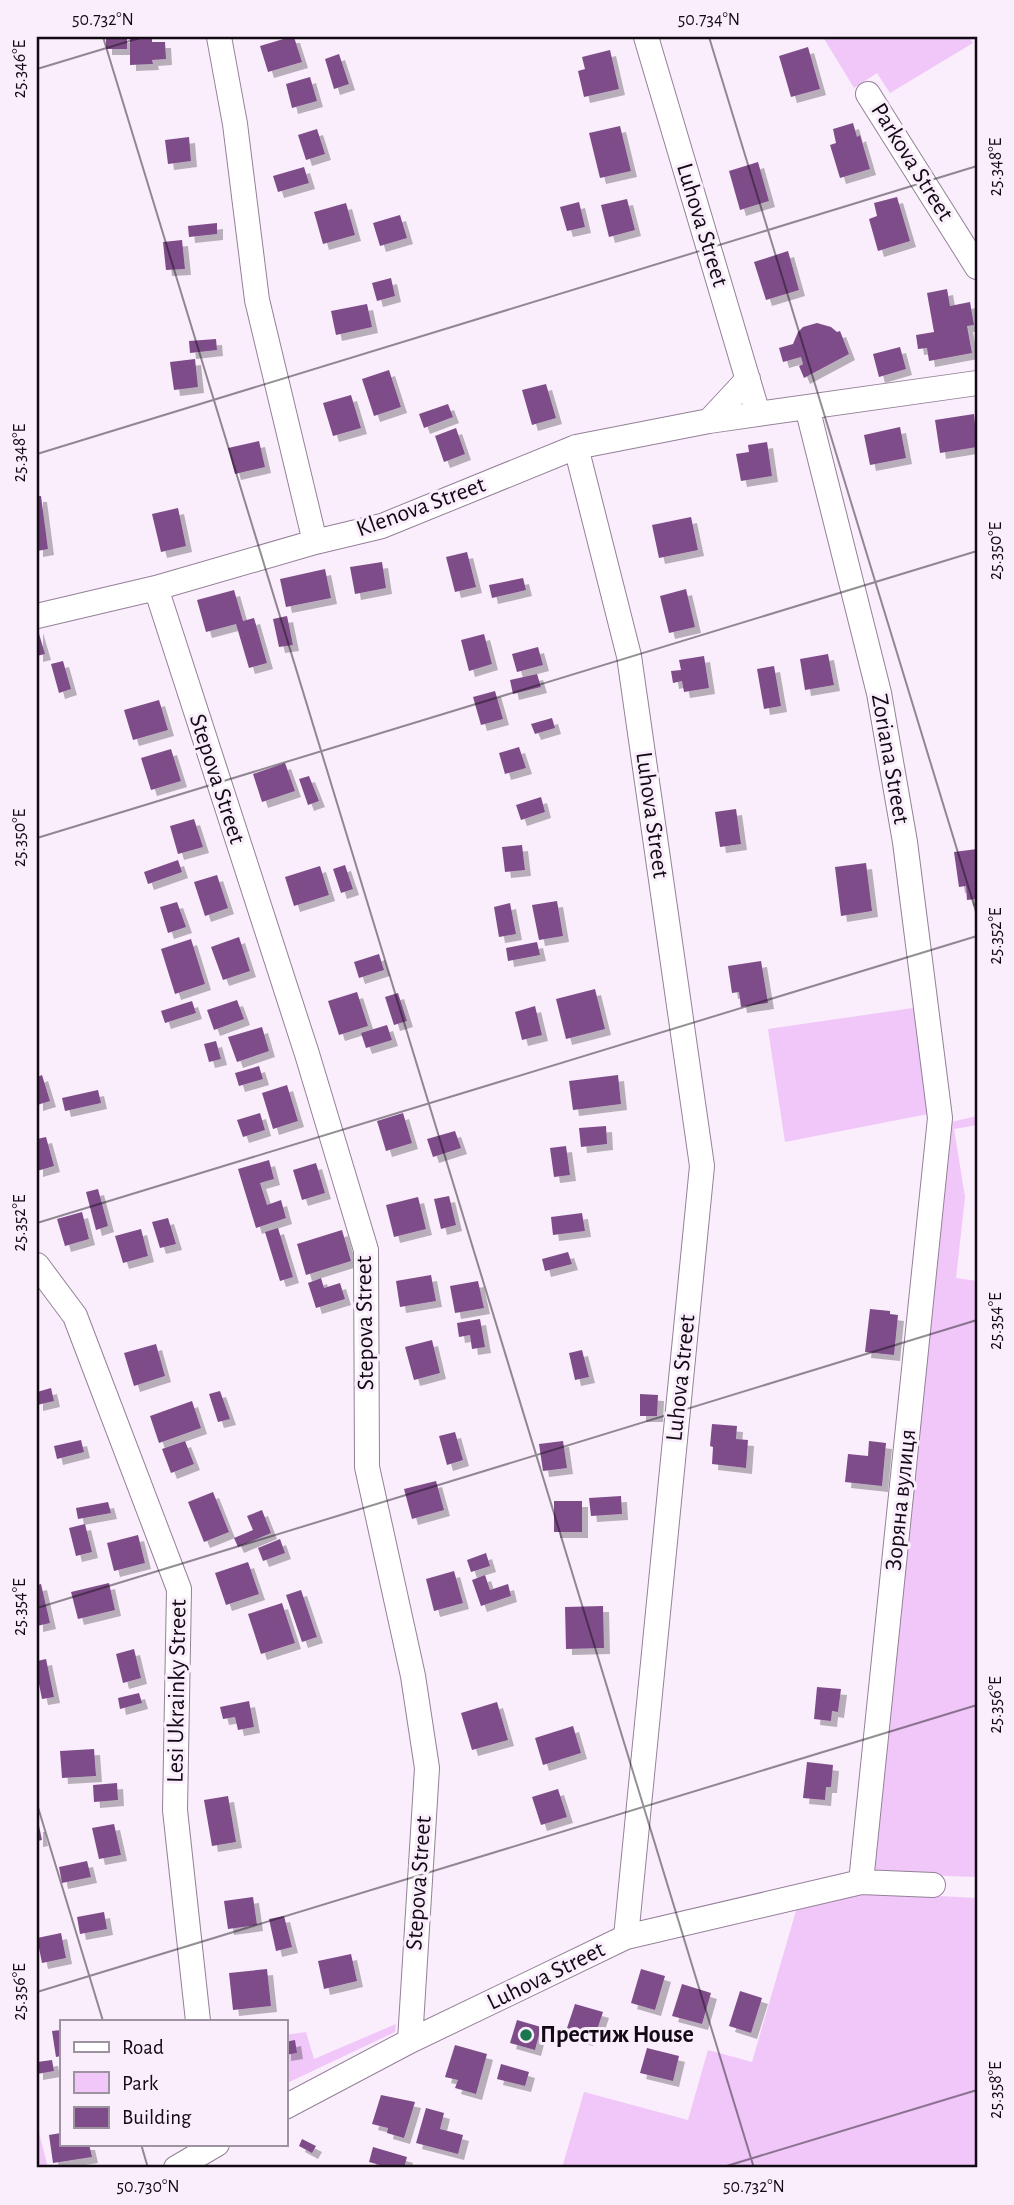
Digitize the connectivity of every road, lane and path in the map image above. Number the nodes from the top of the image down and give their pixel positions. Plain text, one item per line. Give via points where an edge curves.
1 (219, 37) edge
2 (646, 37) edge
3 (868, 94) dead end
4 (977, 267) edge
5 (748, 379) junction
6 (977, 383) edge
7 (807, 407) junction
8 (758, 414) junction
9 (709, 421) junction
10 (576, 447) junction
11 (315, 542) junction
12 (156, 588) junction
13 (37, 616) edge
14 (37, 1265) edge
15 (861, 1882) junction
16 (933, 1885) dead end
17 (626, 1937) junction
18 (198, 2020) edge
19 (410, 2041) junction
20 (287, 2107) edge
21 (211, 2146) edge
22 (176, 2168) edge

1 - 11 street via 257,300
2 - 5 street, Luhova Street
3 - 4 street, Parkova Street
5 - 8 street, Luhova Street
5 - 9 street
6 - 7 street, Klenova Street
7 - 8 street, Klenova Street
7 - 15 street, Zoriana Street via 879,693 905,842 940,1118
8 - 9 street, Klenova Street
9 - 10 street, Klenova Street
10 - 11 street, Klenova Street via 382,526
10 - 17 street, Luhova Street via 629,656 702,1166
11 - 12 street, Klenova Street
12 - 13 street, Klenova Street
12 - 19 street, Stepova Street via 366,1250 367,1467 413,1676 426,1768
14 - 18 street, Lesi Ukrainky Street via 75,1316 179,1589 175,1810
15 - 16 street
15 - 17 street
17 - 19 street, Luhova Street
19 - 20 street, Luhova Street
21 - 22 street

